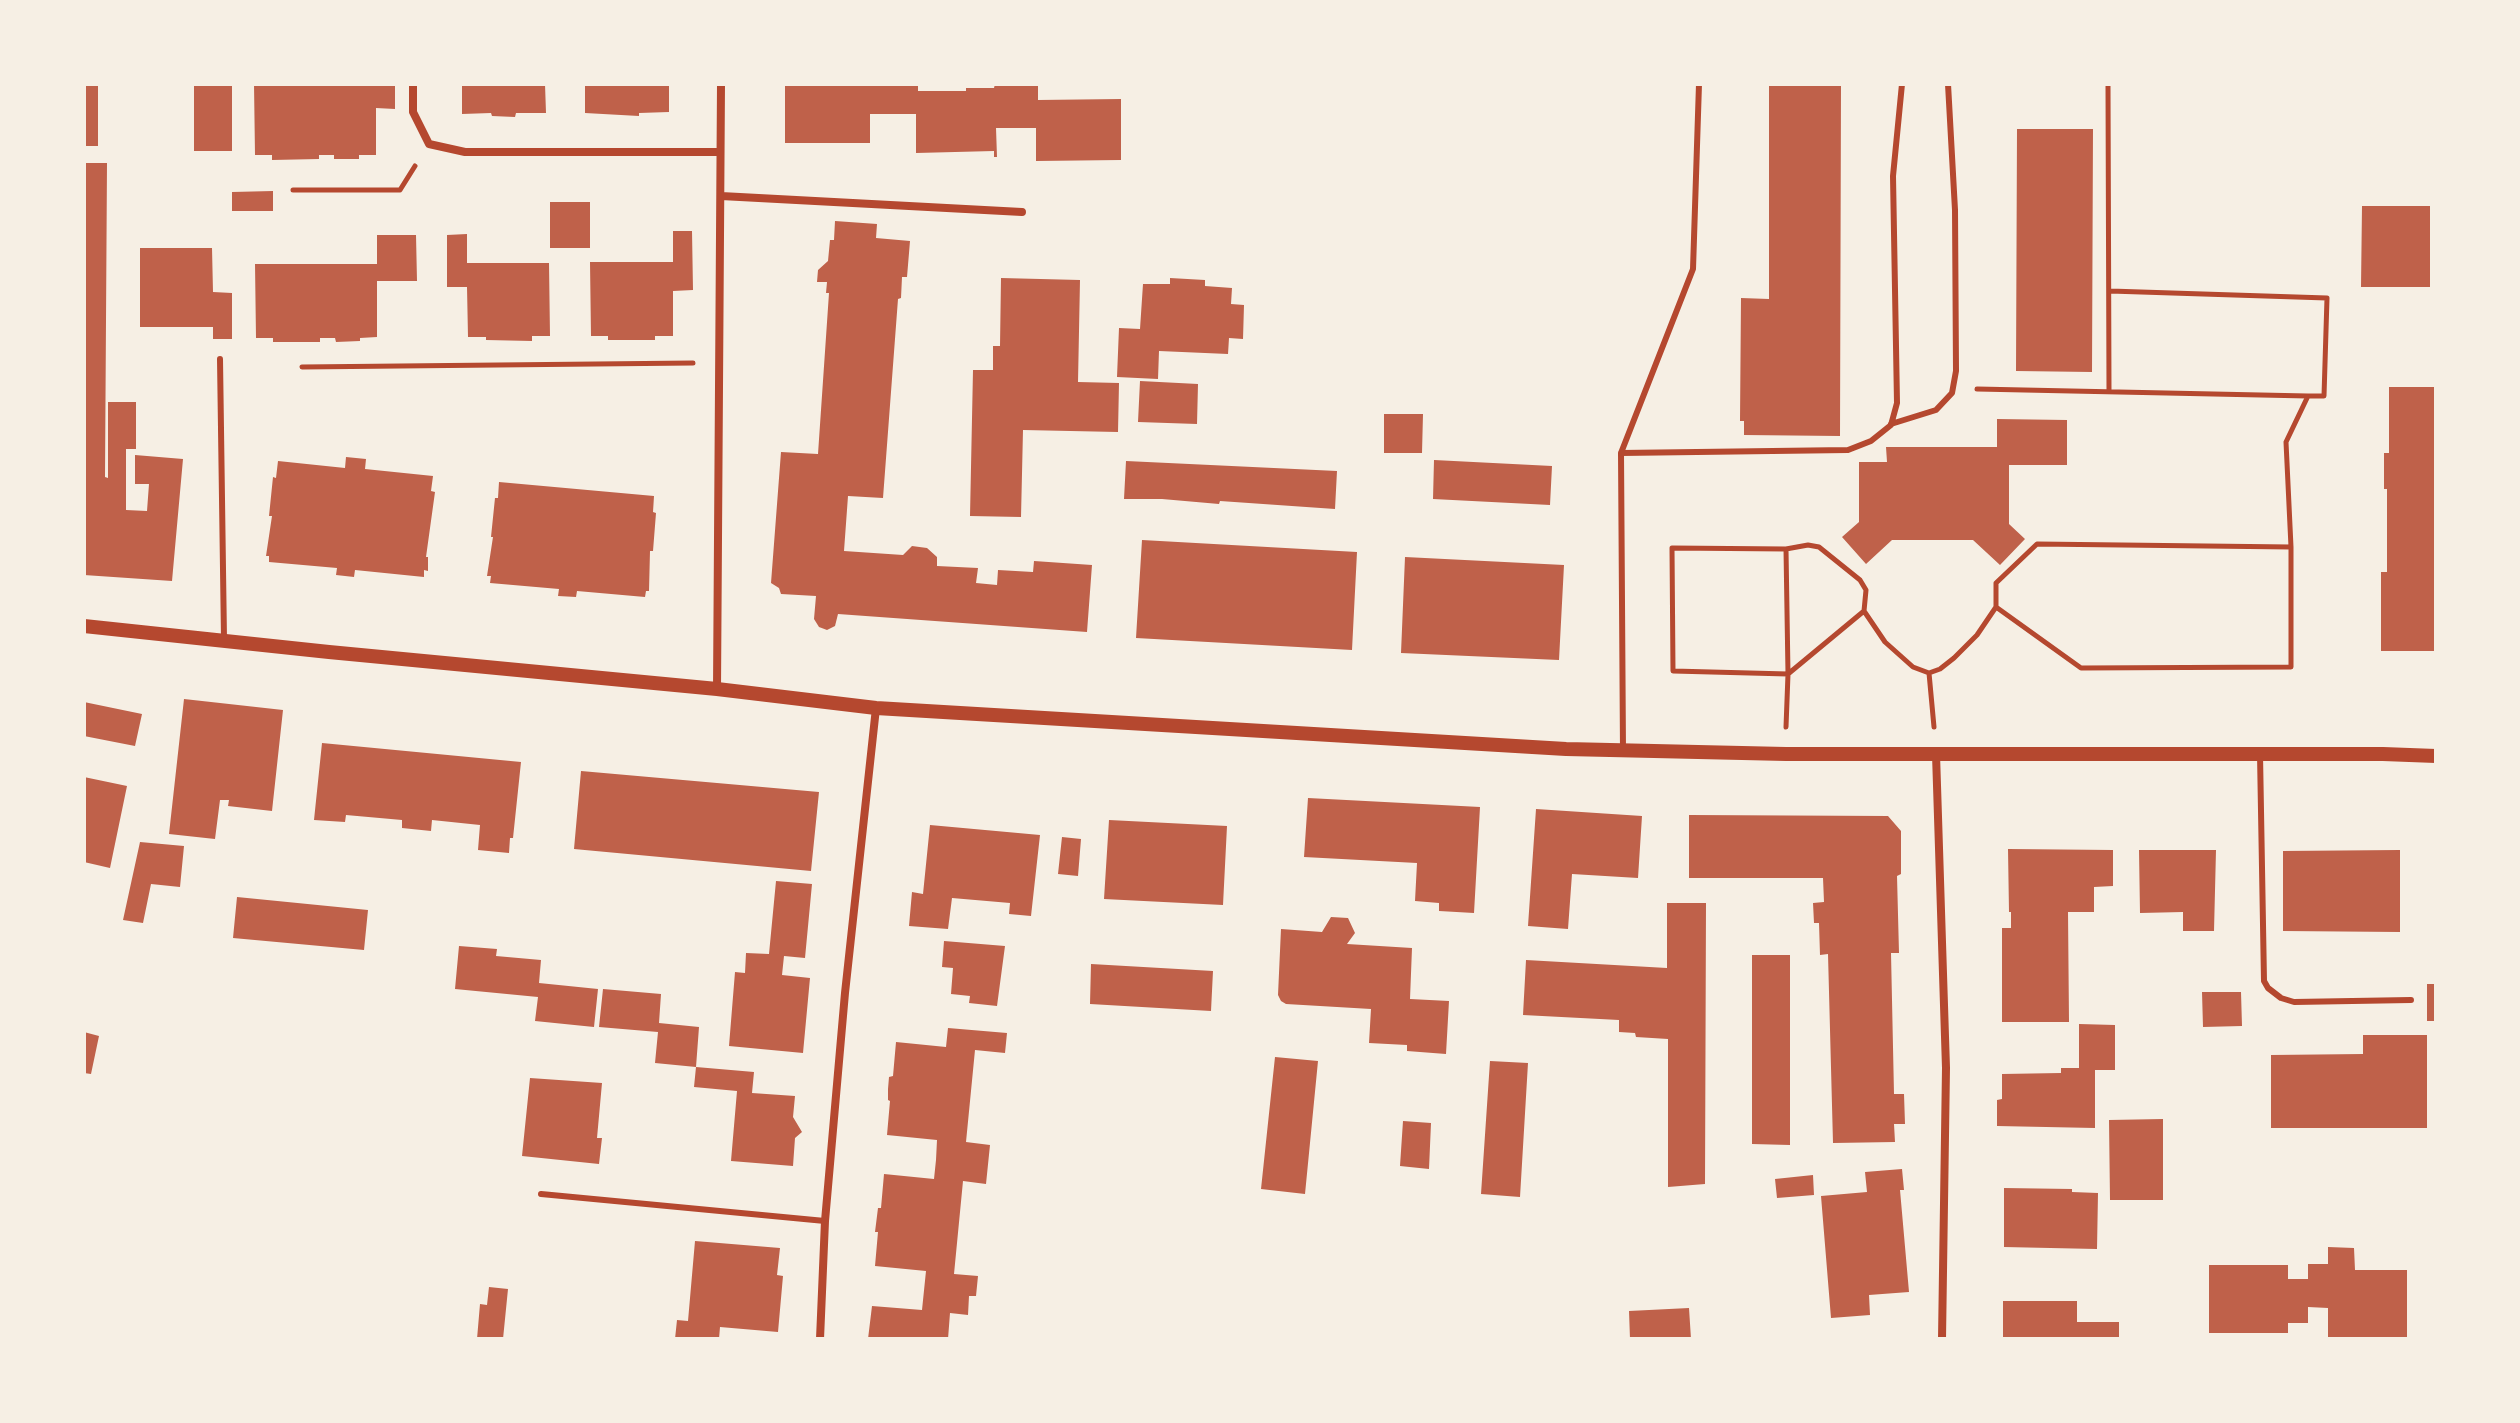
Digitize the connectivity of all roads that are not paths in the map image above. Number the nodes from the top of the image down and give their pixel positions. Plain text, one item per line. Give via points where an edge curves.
1 (413, 84) edge
2 (721, 84) edge
3 (1699, 84) edge
4 (1902, 84) edge
5 (1948, 84) edge
6 (720, 152) junction
7 (721, 196) junction
8 (1022, 212) dead end
9 (220, 359) dead end
10 (1891, 425) junction
11 (1621, 453) junction
12 (84, 626) edge
13 (224, 639) junction
14 (717, 689) junction
15 (876, 708) junction
16 (1623, 751) junction
17 (1936, 754) junction
18 (2260, 754) junction
19 (2436, 756) edge
20 (2411, 1000) dead end
21 (541, 1194) dead end
22 (825, 1221) junction
23 (820, 1339) edge
24 (1942, 1339) edge

1 - 6 street via 413,112 429,144 465,152
2 - 6 street
3 - 11 lane via 1693,269
4 - 10 lane via 1893,176 1897,403
5 - 10 lane via 1956,371 1952,393 1936,410
6 - 7 street
7 - 8 street
7 - 14 street
9 - 13 lane
10 - 11 lane via 1848,450
11 - 16 lane
12 - 13 street
13 - 14 street
14 - 15 street
15 - 16 street
15 - 22 street
16 - 17 street
17 - 18 street
17 - 24 street via 1946,1068
18 - 19 street
18 - 20 lane via 2268,988 2294,1002
21 - 22 lane
22 - 23 street

